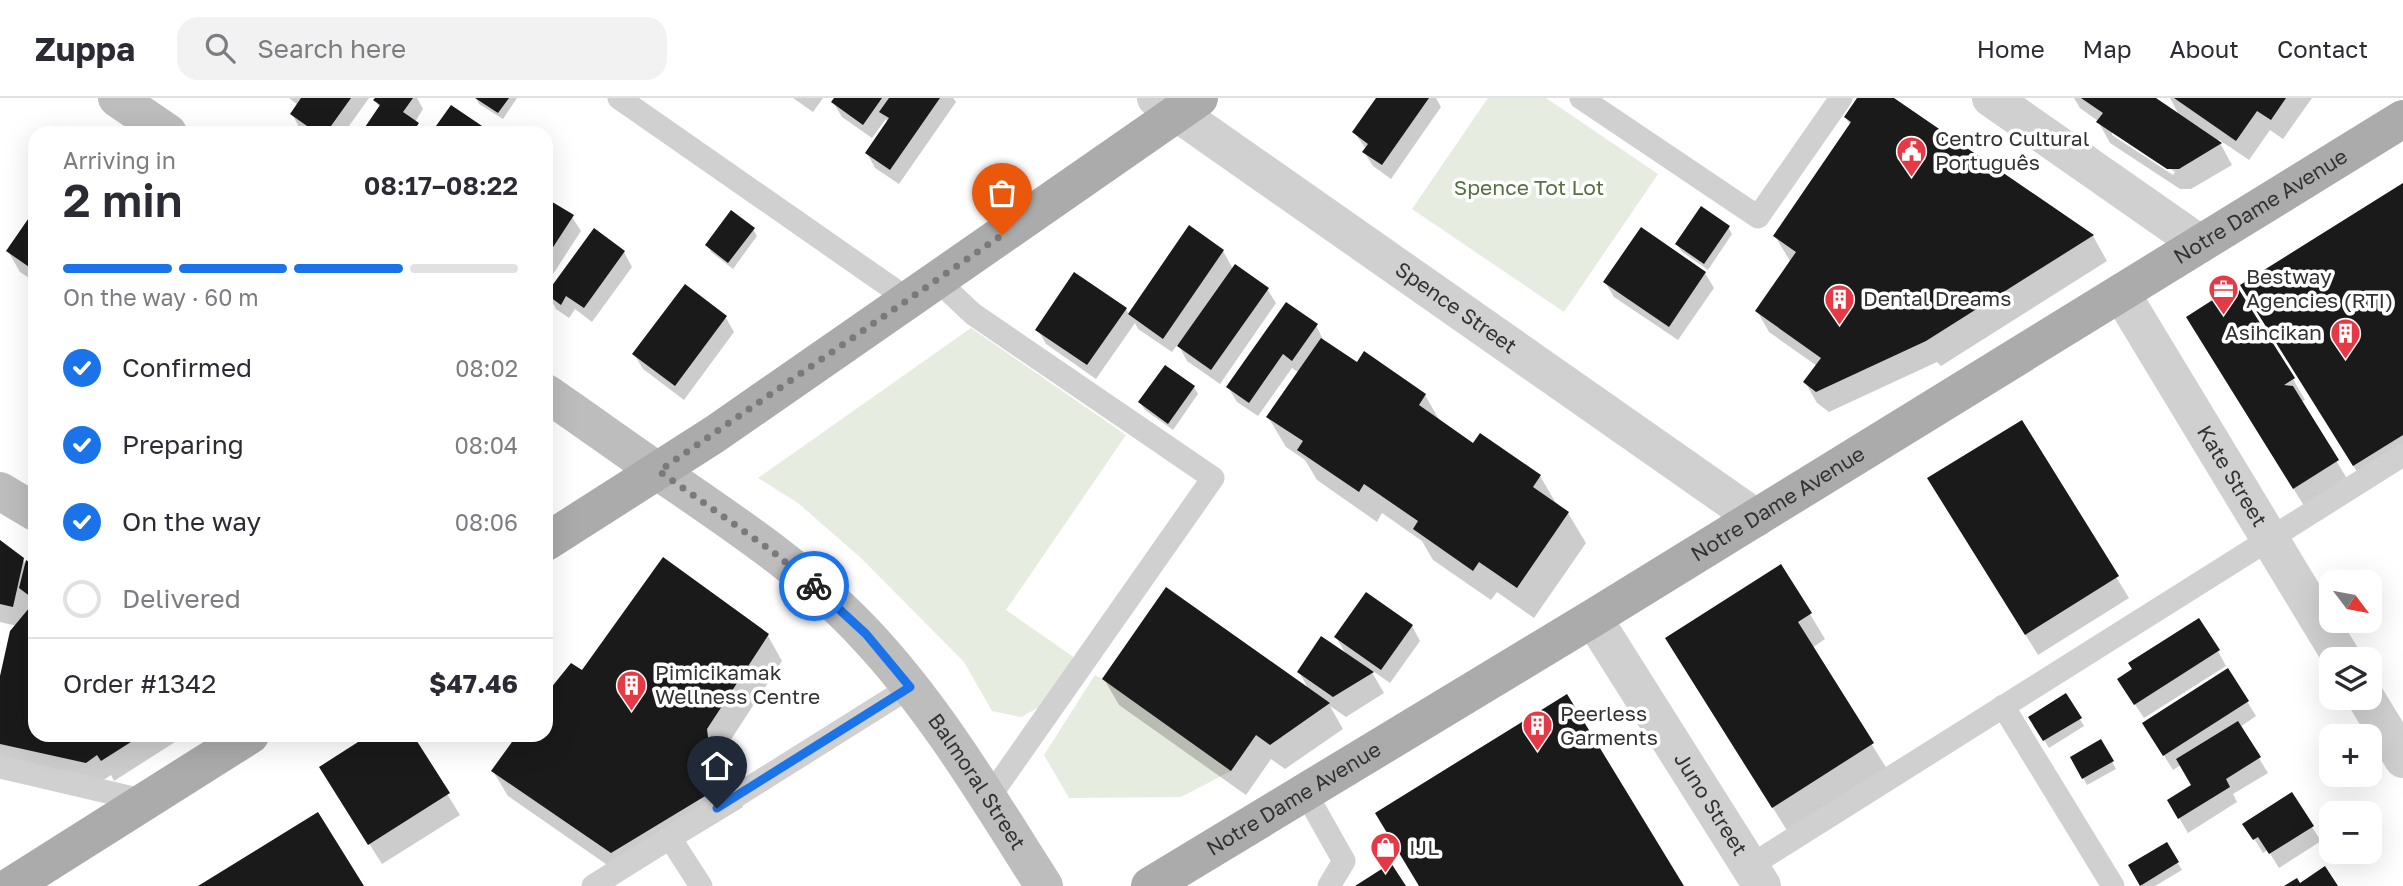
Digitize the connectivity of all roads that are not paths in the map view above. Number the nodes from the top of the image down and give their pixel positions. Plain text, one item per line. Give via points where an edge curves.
1 (117, 98) edge
2 (619, 98) edge
3 (1581, 98) edge
4 (1841, 98) edge
5 (1995, 99) edge
6 (1178, 103) edge
7 (2403, 119) edge
8 (158, 126) edge
9 (2200, 244) junction
10 (923, 290) junction
11 (2121, 293) junction
12 (553, 398) edge
13 (2403, 456) edge
14 (659, 471) junction
15 (0, 491) edge
16 (28, 508) edge
17 (1756, 517) junction
18 (553, 538) edge
19 (2269, 538) junction
20 (1593, 618) junction
21 (2335, 647) edge
22 (910, 687) junction
23 (2003, 706) junction
24 (2374, 710) edge
25 (237, 742) edge
26 (2403, 758) edge
27 (0, 767) edge
28 (1305, 792) junction
29 (988, 799) junction
30 (146, 801) junction
31 (670, 838) junction
32 (1756, 876) edge
33 (11, 886) edge
34 (593, 886) edge
35 (701, 886) edge
36 (1044, 886) edge
37 (1150, 886) edge
38 (1329, 886) edge
39 (2113, 886) edge

1 - 8 main road
2 - 10 lane
3 - 4 lane via 1758,216
5 - 9 street
6 - 10 main road
6 - 17 street, Spence Street
7 - 9 main road, Notre Dame Avenue
9 - 11 main road, Notre Dame Avenue
10 - 14 main road
10 - 29 lane via 973,314 1213,478
11 - 17 main road, Notre Dame Avenue
11 - 19 street, Kate Street
12 - 14 main road, Balmoral Street
13 - 19 lane
14 - 18 main road
14 - 22 main road, Balmoral Street via 814,586 866,634
15 - 16 main road
17 - 20 main road, Notre Dame Avenue
19 - 21 street, Kate Street
19 - 23 lane
20 - 28 main road, Notre Dame Avenue
20 - 32 street, Juno Street
22 - 29 main road, Balmoral Street
22 - 31 lane
23 - 32 lane
23 - 39 lane
24 - 26 street
25 - 30 main road
27 - 30 lane
28 - 37 main road, Notre Dame Avenue
28 - 38 lane via 1344,861
29 - 36 main road, Balmoral Street
30 - 33 main road
31 - 34 lane
31 - 35 lane

